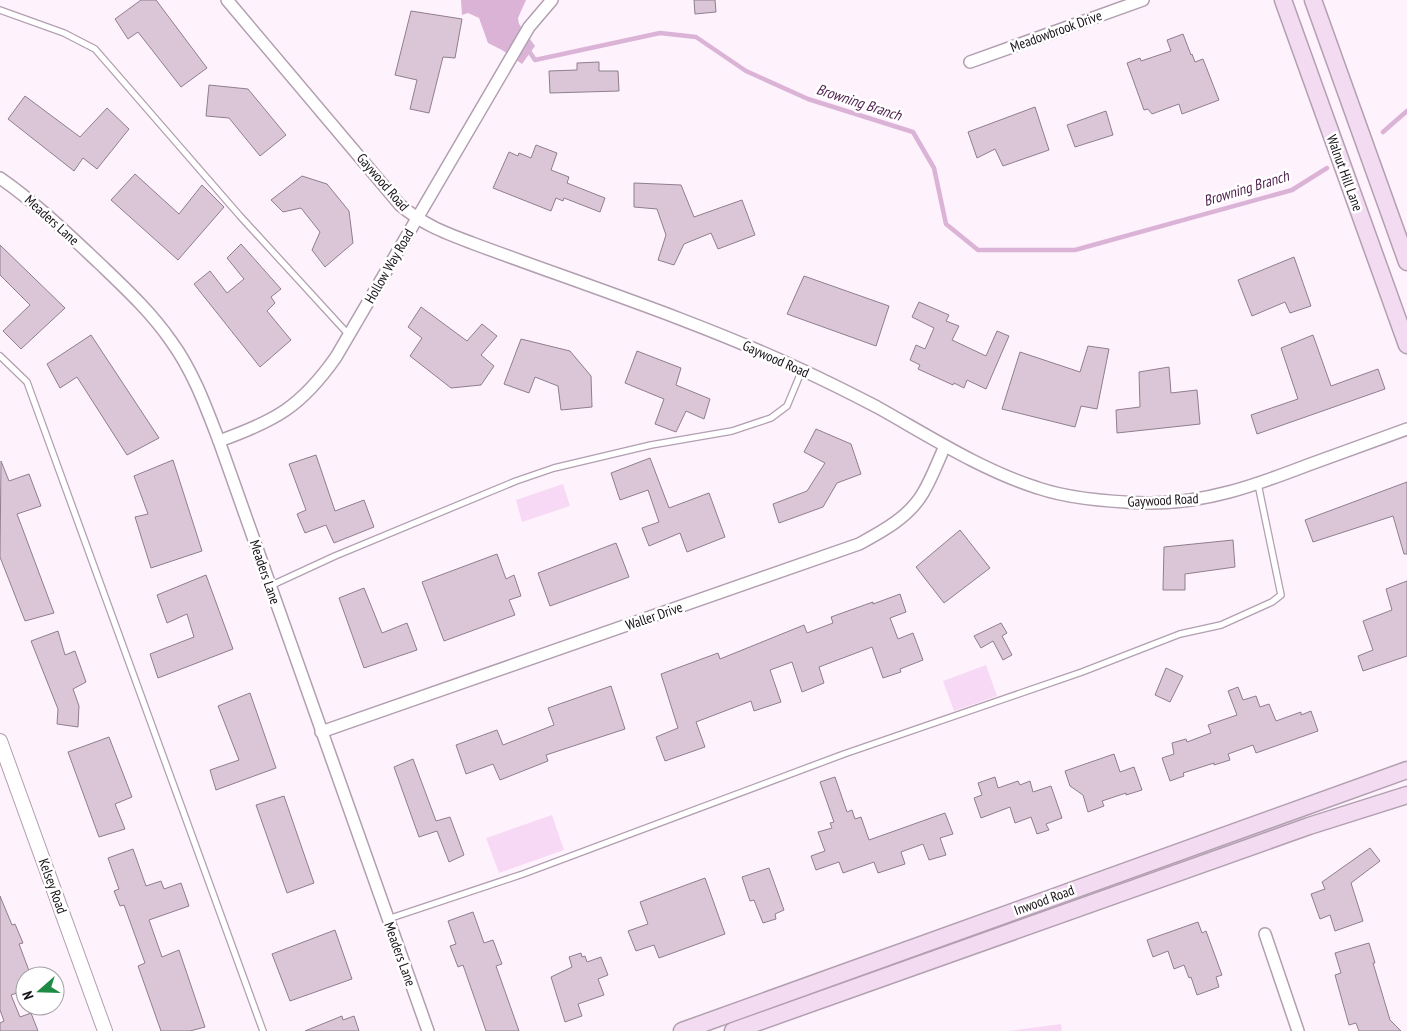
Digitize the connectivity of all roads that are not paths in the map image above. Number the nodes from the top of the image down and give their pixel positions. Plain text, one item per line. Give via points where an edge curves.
1 (227, 0) edge
2 (552, 0) edge
3 (1143, 0) edge
4 (1283, 0) edge
5 (1313, 0) edge
6 (0, 10) edge
7 (970, 62) dead end
8 (0, 178) edge
9 (416, 219) junction
10 (1407, 262) edge
11 (349, 335) junction
12 (1407, 345) edge
13 (0, 356) edge
14 (802, 370) junction
15 (1407, 429) edge
16 (218, 441) junction
17 (945, 446) junction
18 (1258, 484) junction
19 (270, 586) junction
20 (321, 732) junction
21 (0, 741) edge
22 (1407, 770) edge
23 (1407, 795) edge
24 (1189, 848) junction
25 (1195, 867) junction
26 (388, 919) junction
27 (1264, 934) dead end
28 (920, 945) junction
29 (927, 962) junction
30 (105, 1031) edge
31 (263, 1031) edge
32 (428, 1031) edge
33 (682, 1031) edge
34 (733, 1031) edge
35 (1298, 1031) edge

1 - 9 street, Gaywood Road via 400,205
2 - 9 street, Hollow Way Road via 529,27
3 - 7 street, Meadowbrook Drive
4 - 12 main road, Walnut Hill Lane
5 - 10 main road, Walnut Hill Lane
6 - 11 lane via 95,48 240,216
8 - 16 street, Meaders Lane via 56,222 155,320 190,373
9 - 11 street, Hollow Way Road
9 - 14 street, Gaywood Road via 472,243 723,335
11 - 16 street, Hollow Way Road via 324,375 289,409 268,422
13 - 31 lane via 27,382
14 - 17 street, Gaywood Road
14 - 19 lane via 787,406 771,418 732,431 651,445 554,468 335,556
15 - 18 street, Gaywood Road
16 - 19 street, Meaders Lane
17 - 18 street, Gaywood Road via 1002,476 1041,489 1102,501 1180,502
17 - 20 street, Waller Drive via 923,494 904,516 859,544
18 - 26 lane via 1281,595 1272,602 1221,625 1180,634 1082,672 844,754 523,874
19 - 20 street, Meaders Lane
20 - 26 street, Meaders Lane
21 - 30 street, Kelsey Road
22 - 24 main road, Inwood Road
23 - 25 main road, Inwood Road
24 - 25 main road
24 - 28 main road, Inwood Road
25 - 29 main road, Inwood Road
26 - 32 street, Meaders Lane
27 - 35 street
28 - 29 main road
28 - 33 main road, Inwood Road
29 - 34 main road, Inwood Road

